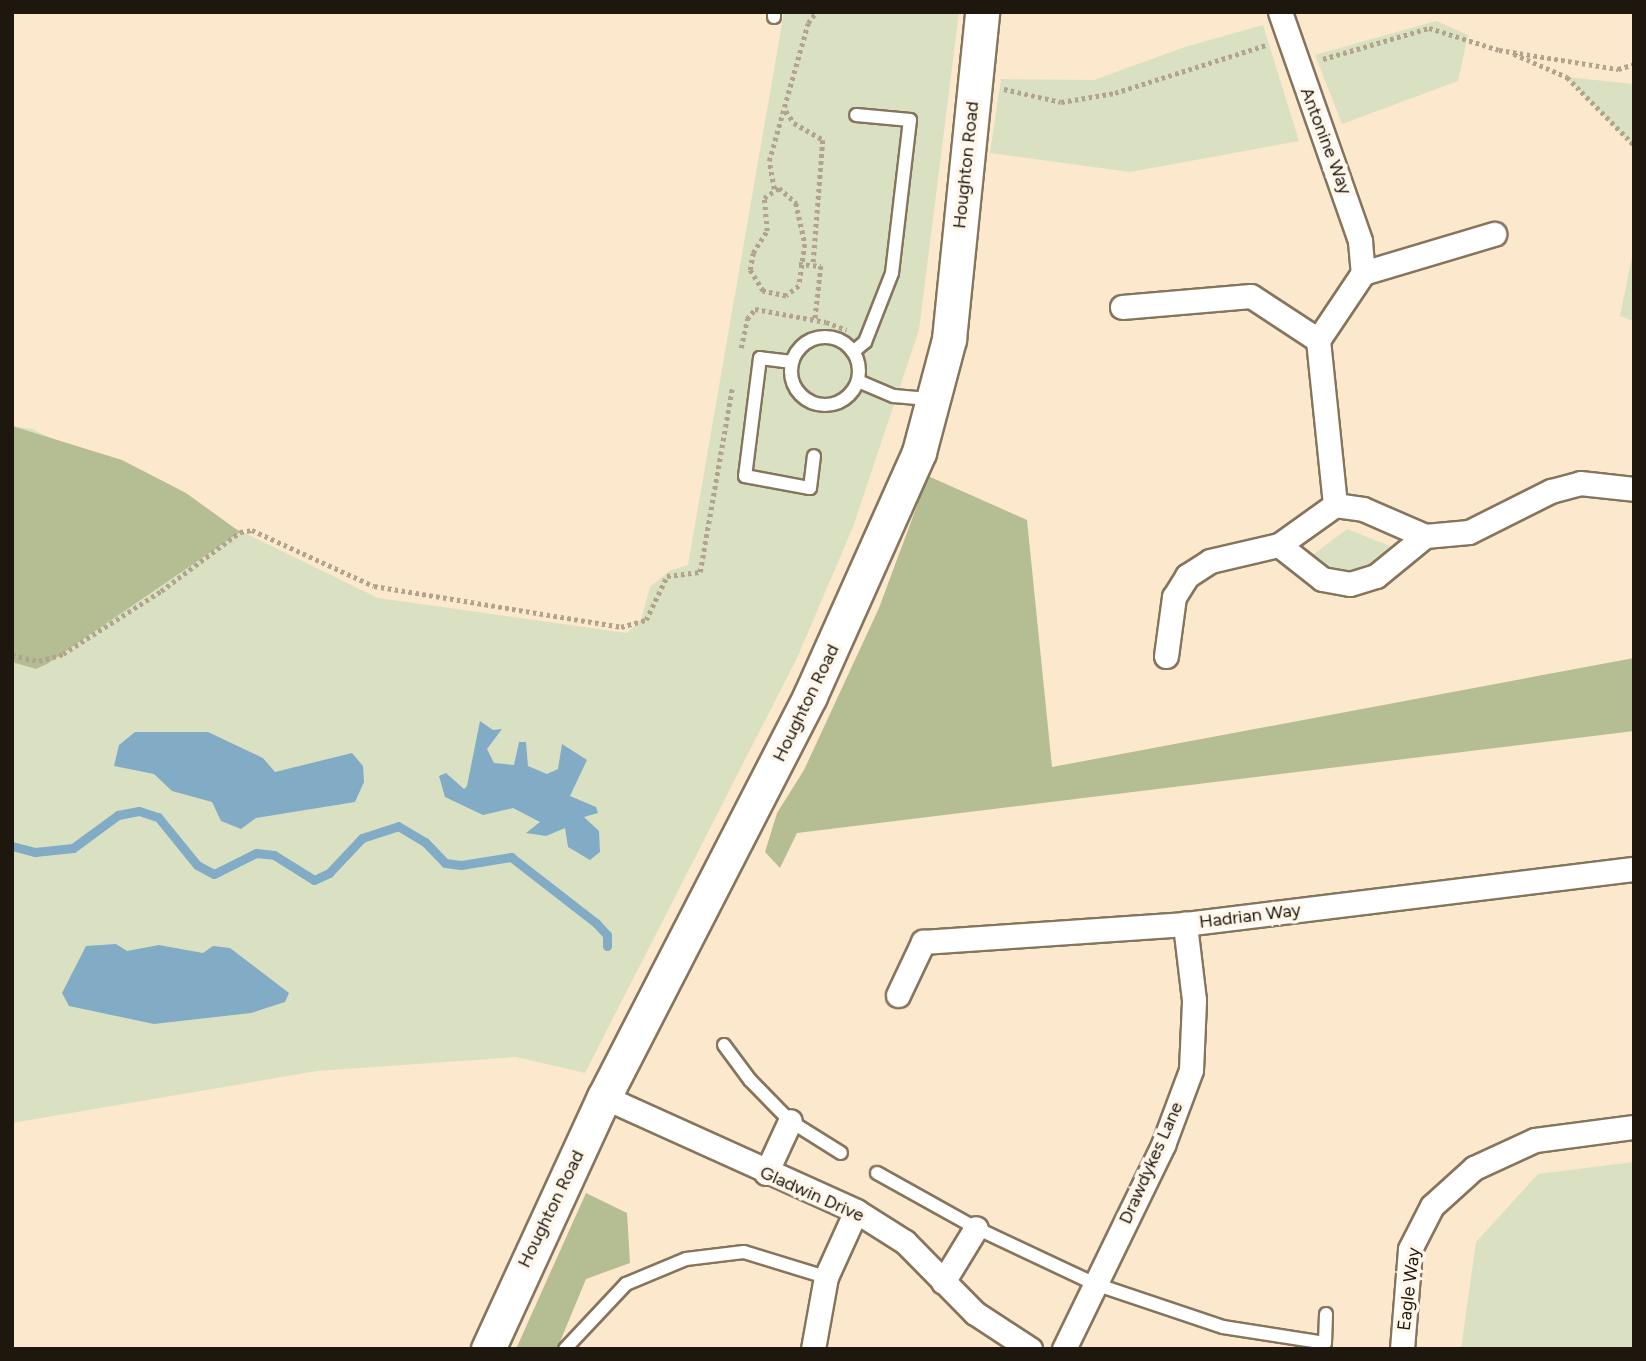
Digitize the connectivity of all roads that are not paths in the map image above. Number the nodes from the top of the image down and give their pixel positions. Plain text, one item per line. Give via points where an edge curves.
1 (982, 12) edge
2 (1282, 23) edge
3 (856, 115) dead end
4 (1494, 234) dead end
5 (1363, 272) junction
6 (1122, 307) dead end
7 (1318, 340) junction
8 (858, 348) junction
9 (792, 362) junction
10 (858, 381) junction
11 (936, 400) junction
12 (814, 456) dead end
13 (1634, 489) edge
14 (1335, 505) junction
15 (1425, 536) junction
16 (1279, 545) junction
17 (1166, 656) dead end
18 (1634, 869) edge
19 (1185, 924) junction
20 (898, 995) dead end
21 (724, 1045) dead end
22 (604, 1097) junction
23 (790, 1121) junction
24 (1634, 1127) edge
25 (841, 1153) dead end
26 (766, 1173) junction
27 (877, 1173) dead end
28 (856, 1210) junction
29 (976, 1228) junction
30 (826, 1277) junction
31 (943, 1282) junction
32 (1095, 1284) junction
33 (1326, 1314) dead end
34 (488, 1349) edge
35 (565, 1349) edge
36 (813, 1349) edge
37 (1030, 1349) edge
38 (1064, 1349) edge
39 (1402, 1349) edge

1 - 11 street, Houghton Road via 949,339
2 - 5 street, Antonine Way via 1353,211
3 - 8 lane via 910,120 892,273
4 - 5 street
5 - 7 street
6 - 7 street via 1251,296
7 - 14 street
8 - 9 lane via 839,339 816,338 797,351
8 - 10 lane
9 - 10 lane via 794,385 819,405 841,401
9 - 12 lane via 761,358 745,476 810,488
10 - 11 lane via 894,396
11 - 22 street, Houghton Road via 896,509 810,696
13 - 15 street via 1580,483 1551,491 1469,533
14 - 15 street via 1363,509
14 - 16 street
15 - 16 street via 1376,576 1350,584 1322,579
16 - 17 street via 1210,561 1186,576 1174,597
18 - 19 street, Hadrian Way
19 - 20 street, Hadrian Way via 923,942
19 - 32 street, Drawdykes Lane via 1194,1000 1191,1070 1163,1145
21 - 23 lane
22 - 26 street, Gladwin Drive
22 - 34 street, Houghton Road
23 - 25 lane
23 - 26 street
24 - 39 street, Eagle Way via 1535,1140 1474,1168 1432,1206 1410,1249
26 - 28 street, Gladwin Drive
27 - 29 lane
28 - 30 street
28 - 31 street, Gladwin Drive via 905,1242
29 - 31 street
29 - 32 lane
30 - 35 lane via 744,1252 686,1259 626,1284
30 - 36 street
31 - 37 street, Gladwin Drive via 975,1313
32 - 33 lane via 1223,1327 1276,1339 1325,1343
32 - 38 street, Drawdykes Lane

